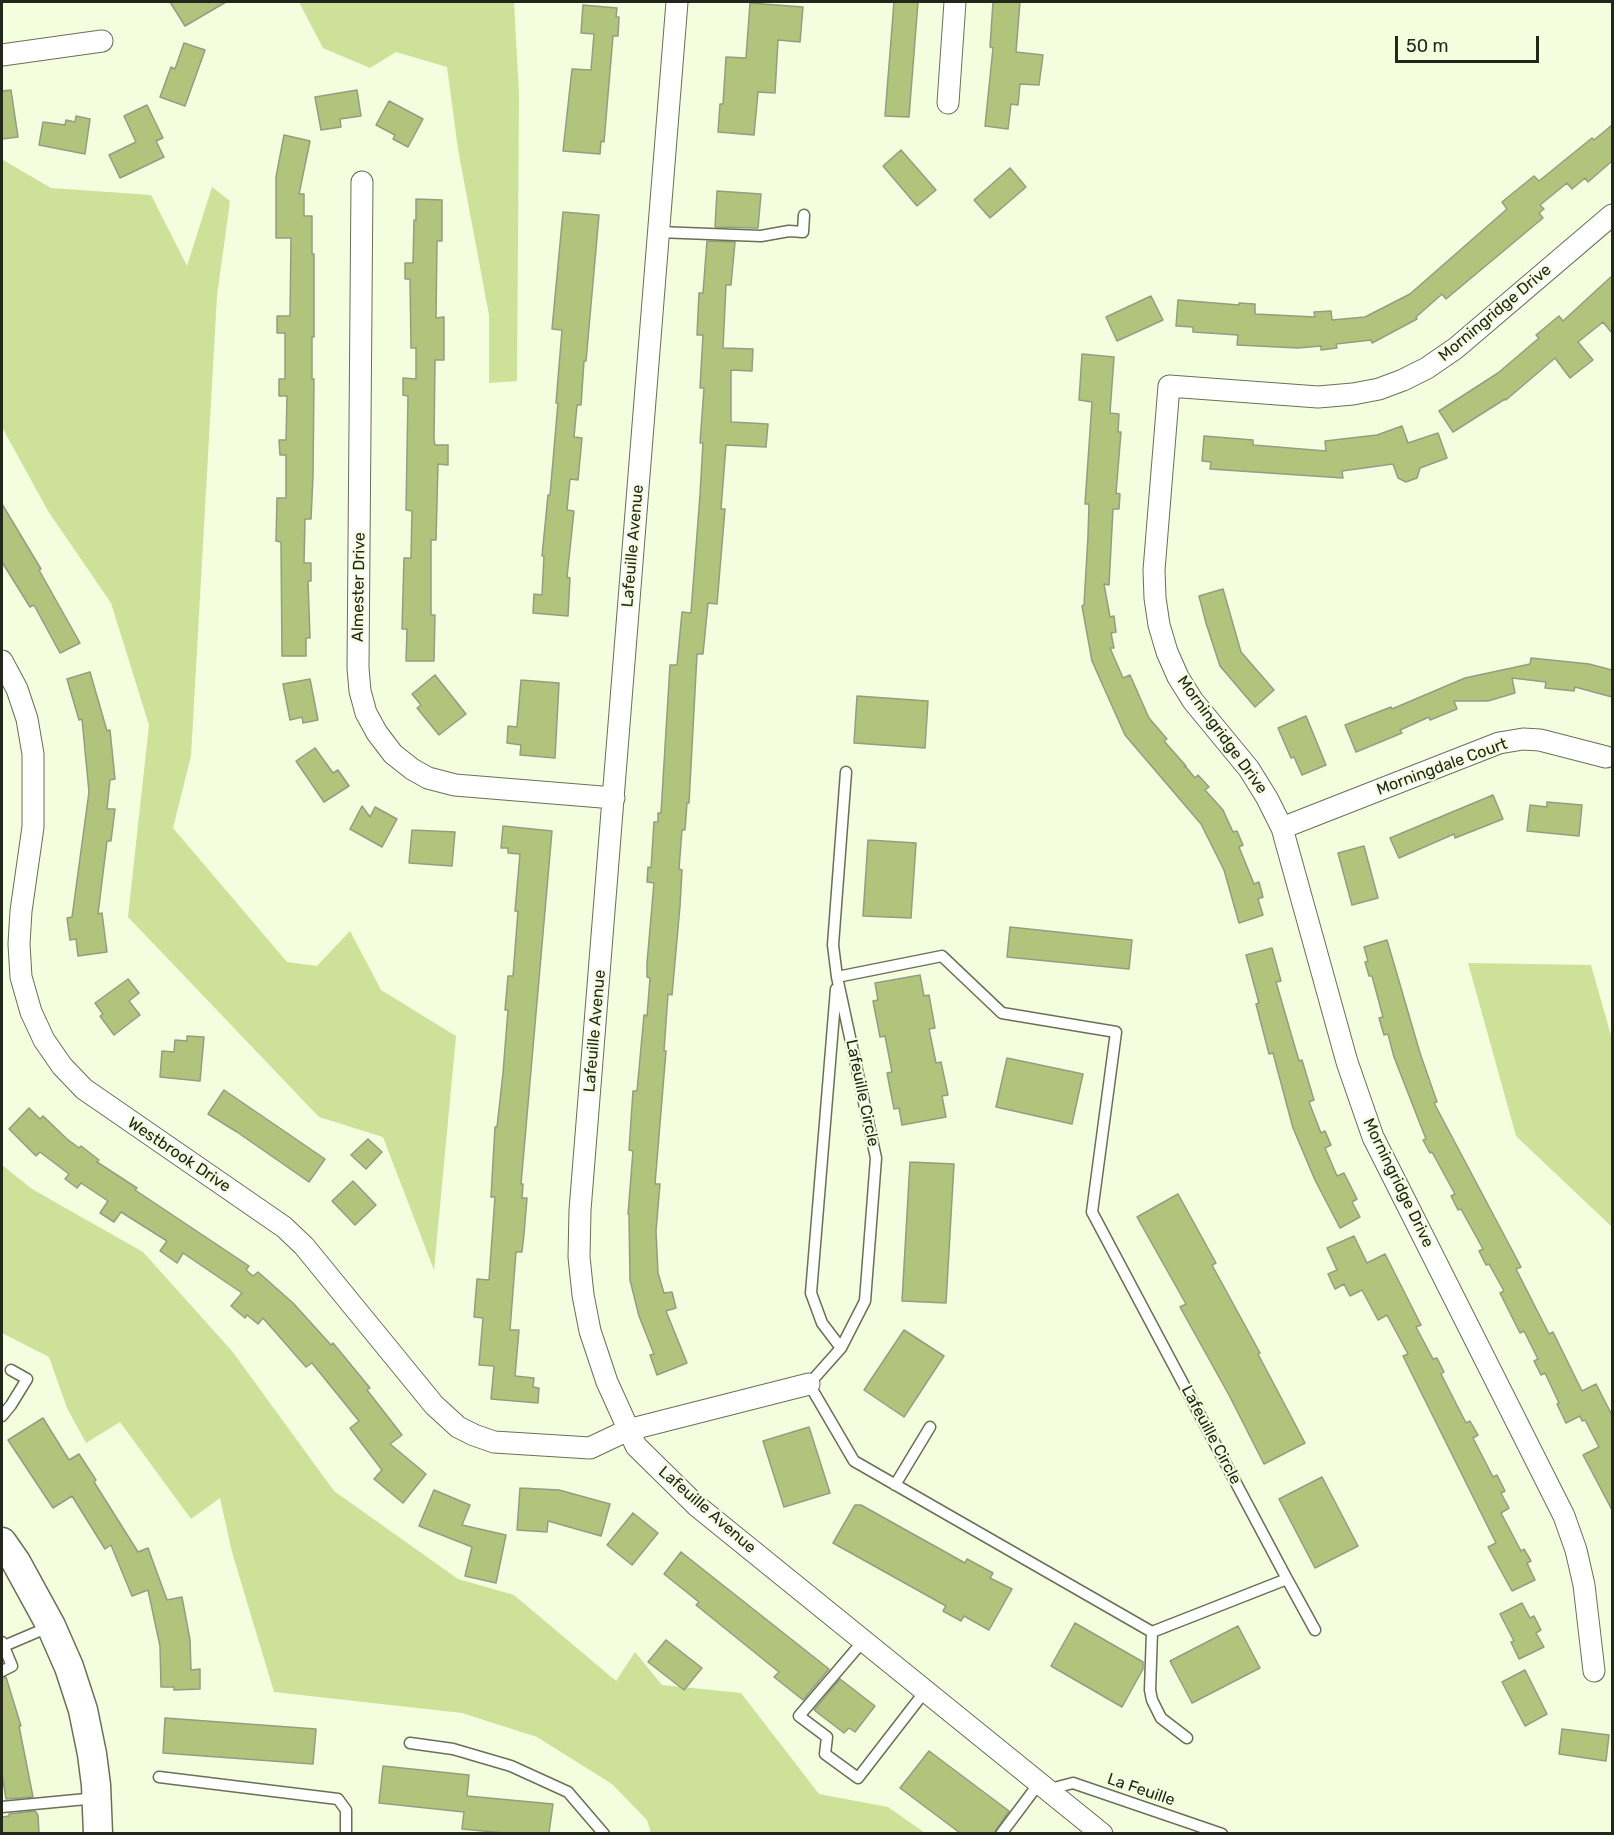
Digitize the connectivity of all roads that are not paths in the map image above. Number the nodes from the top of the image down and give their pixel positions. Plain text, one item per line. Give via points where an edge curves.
1 (677, 2) edge
2 (955, 2) edge
3 (102, 40) dead end
4 (2, 55) edge
5 (948, 103) dead end
6 (362, 182) dead end
7 (804, 214) dead end
8 (1612, 215) edge
9 (658, 232) junction
10 (2, 661) edge
11 (1606, 757) dead end
12 (846, 772) dead end
13 (614, 798) junction
14 (1282, 828) junction
15 (837, 977) junction
16 (841, 1348) junction
17 (11, 1370) dead end
18 (809, 1384) junction
19 (2, 1416) edge
20 (930, 1427) dead end
21 (628, 1431) junction
22 (895, 1485) junction
23 (2, 1542) edge
24 (1287, 1579) junction
25 (51, 1626) junction
26 (1315, 1630) dead end
27 (1152, 1632) junction
28 (864, 1640) junction
29 (3, 1644) edge
30 (2, 1671) edge
31 (1594, 1671) dead end
32 (926, 1690) junction
33 (1187, 1738) dead end
34 (410, 1743) dead end
35 (159, 1777) dead end
36 (1045, 1786) junction
37 (97, 1798) junction
38 (2, 1807) edge
39 (98, 1833) edge
40 (346, 1833) edge
41 (604, 1833) edge
42 (1002, 1833) edge
43 (1102, 1833) edge
44 (1222, 1833) edge

1 - 9 street, Lafeuille Avenue
2 - 5 street
3 - 4 street
6 - 13 street, Almester Drive via 358,668 366,713 393,754 428,778 455,785
7 - 9 lane via 803,232 761,236
8 - 14 street, Morningridge Drive via 1456,348 1403,380 1353,394 1318,397 1169,386 1154,570 1159,626 1178,677 1249,769
9 - 13 street, Lafeuille Avenue
10 - 21 street, Westbrook Drive via 27,719 33,754 33,827 18,944 21,977 31,1012 62,1066 101,1102 284,1227 304,1246 434,1405 458,1427 494,1442 590,1448
11 - 14 street, Morningdale Court via 1540,740 1499,743
12 - 15 lane via 833,945
13 - 21 street, Lafeuille Avenue via 579,1257 590,1331
14 - 31 street, Morningridge Drive via 1347,1062 1373,1137 1564,1516 1584,1585
15 - 16 lane, Lafeuille Circle via 812,1293 822,1323
15 - 16 lane, Lafeuille Circle via 876,1158 865,1301
15 - 24 lane, Lafeuille Circle via 942,956 1002,1013 1116,1032 1092,1212
16 - 18 lane, Lafeuille Circle
17 - 19 lane via 27,1378
18 - 21 street
18 - 22 lane via 854,1461
20 - 22 lane
21 - 28 street, Lafeuille Avenue via 636,1446 697,1506
22 - 27 lane
23 - 25 main road
24 - 26 lane
24 - 27 lane
25 - 29 lane
25 - 37 main road via 83,1710
27 - 33 lane via 1152,1700 1161,1718
28 - 32 street, Lafeuille Avenue
28 - 32 lane via 799,1716 827,1737 825,1755 858,1778
29 - 30 lane via 12,1666
32 - 36 street, Lafeuille Avenue
34 - 41 lane via 453,1749 512,1766 568,1792
35 - 40 lane via 338,1799 346,1810
36 - 42 lane
36 - 43 street, Lafeuille Avenue
36 - 44 lane, La Feuille via 1073,1783
37 - 38 lane
37 - 39 main road

